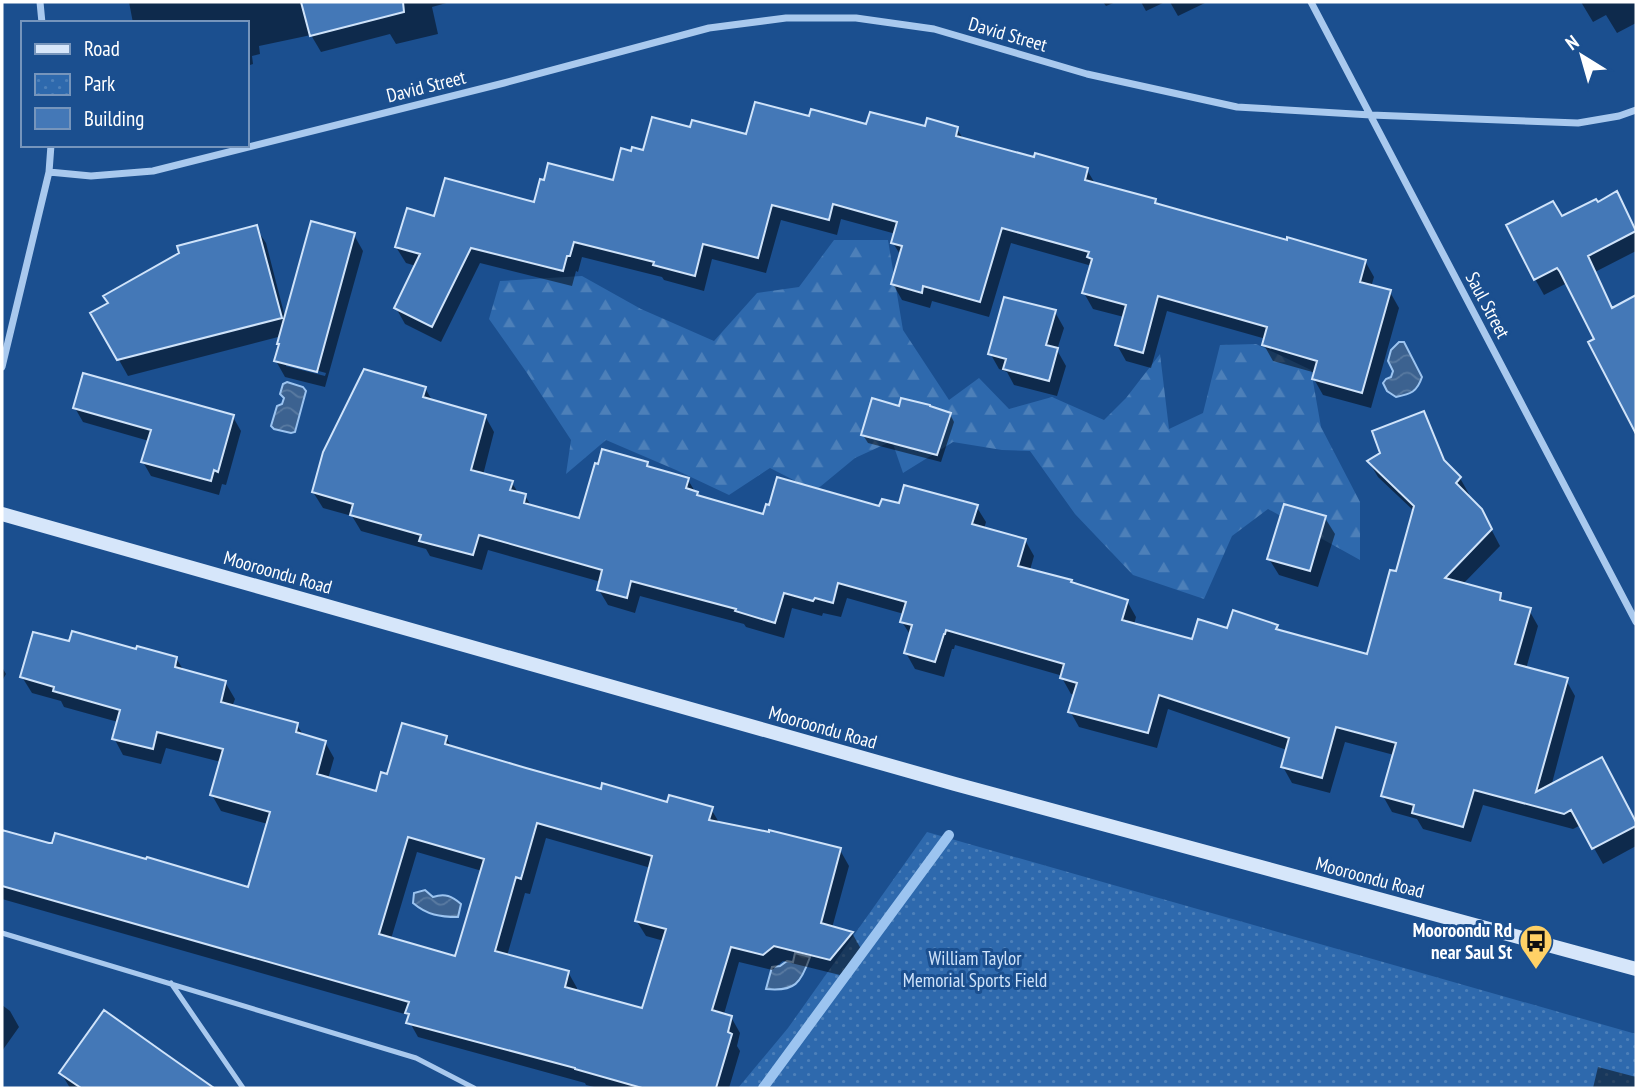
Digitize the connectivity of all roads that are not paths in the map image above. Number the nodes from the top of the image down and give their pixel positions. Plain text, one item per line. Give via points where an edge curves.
1 (40, 2) edge
2 (1311, 2) edge
3 (43, 21) edge
4 (1636, 110) edge
5 (1371, 115) junction
6 (51, 147) edge
7 (49, 172) junction
8 (2, 367) edge
9 (2, 514) edge
10 (1636, 622) edge
11 (2, 933) edge
12 (1636, 970) edge
13 (171, 984) junction
14 (243, 1088) edge
15 (474, 1088) edge

1 - 3 street
2 - 5 street, Saul Street
4 - 5 street, David Street via 1578,123
5 - 7 street, David Street via 1237,107 1087,74 934,29 856,18 786,18 709,28 153,171 91,177
5 - 10 street, Saul Street
6 - 7 street
7 - 8 street
9 - 12 street, Mooroondu Road via 955,784
11 - 13 lane
13 - 14 lane
13 - 15 lane via 416,1058

